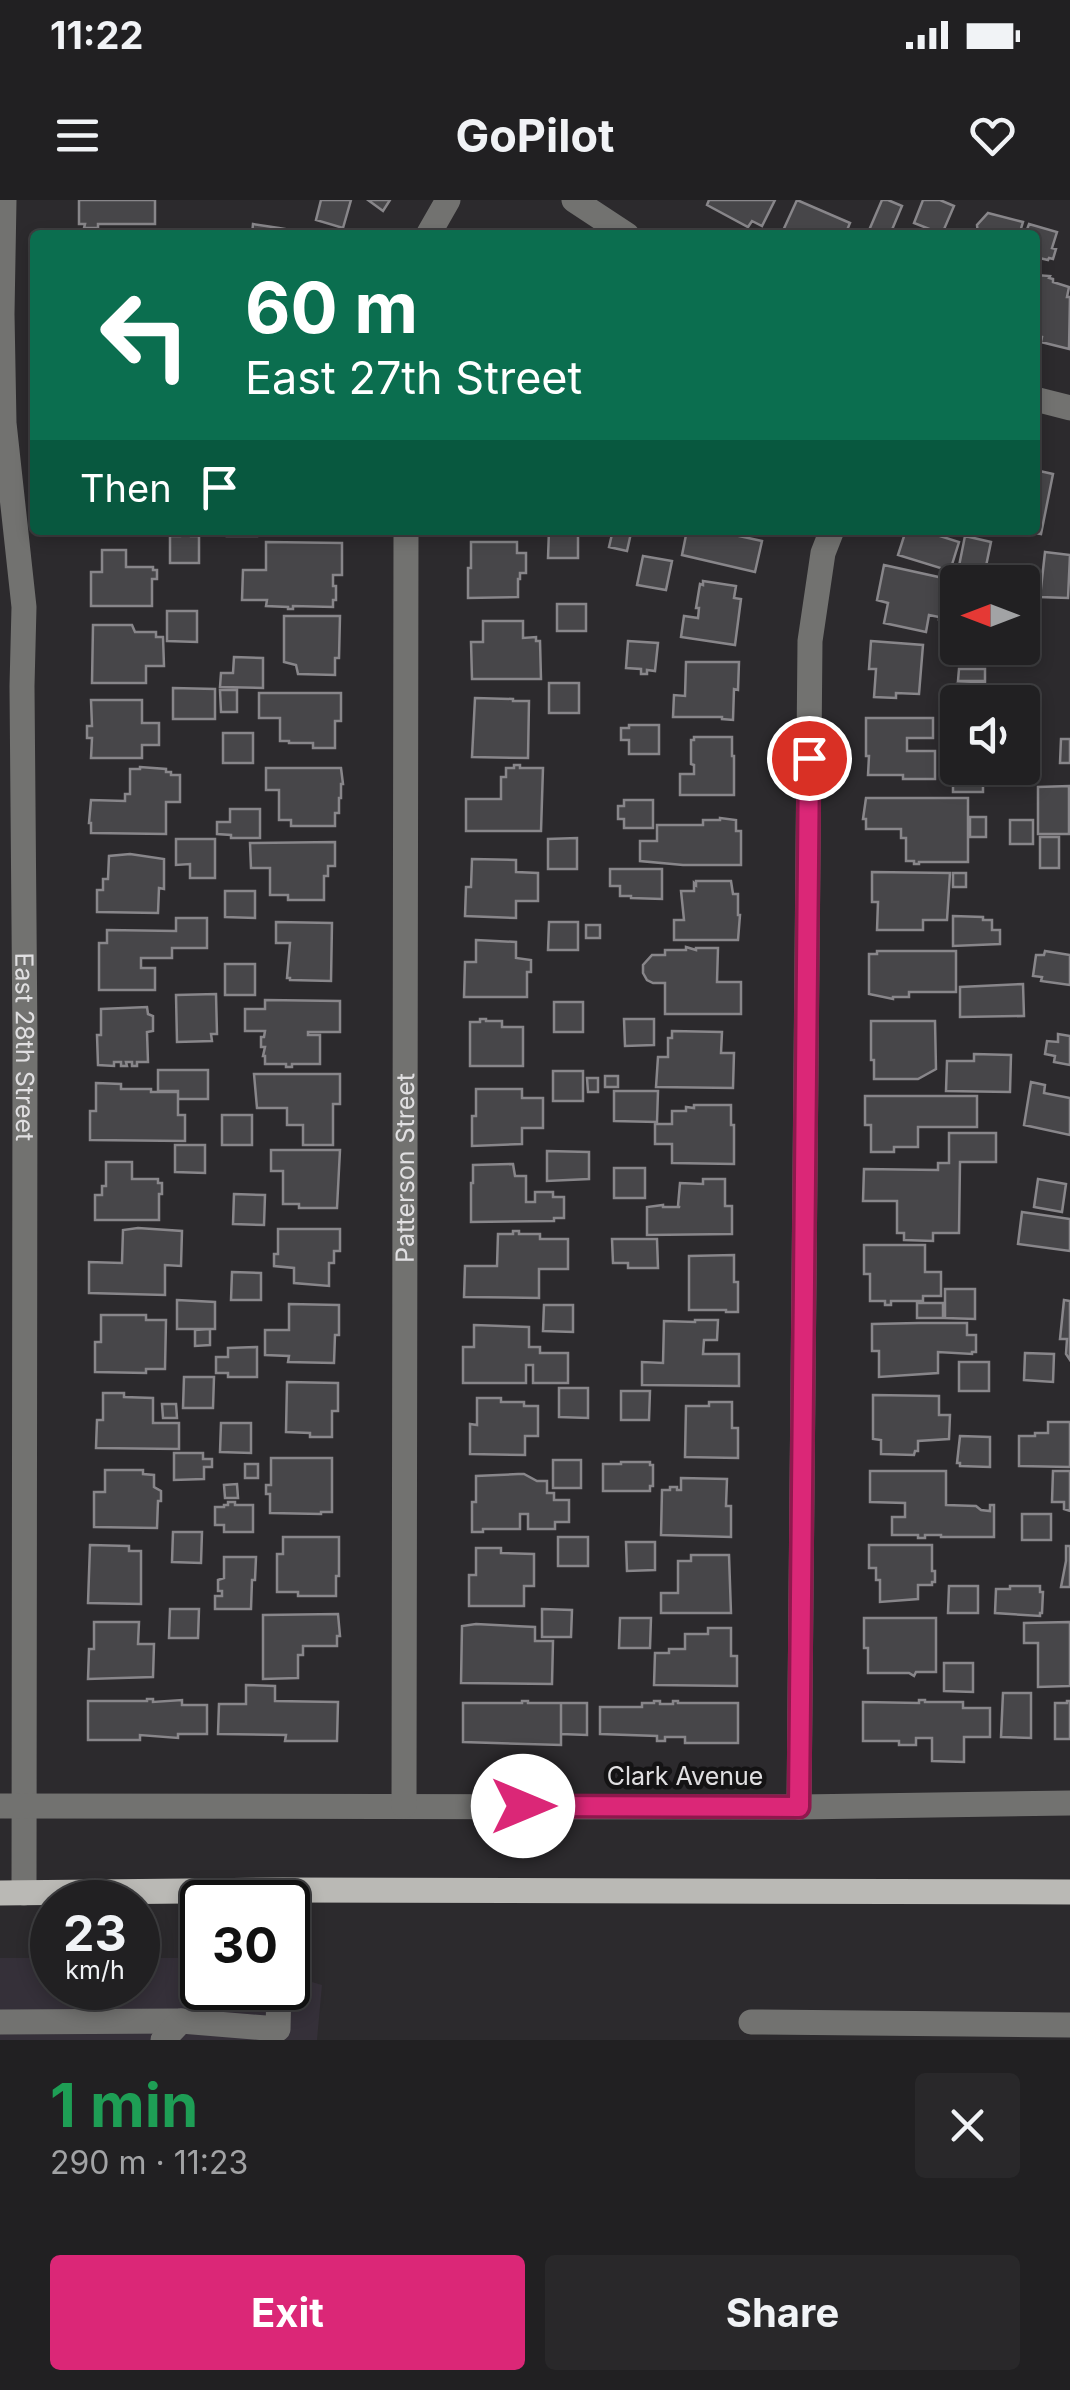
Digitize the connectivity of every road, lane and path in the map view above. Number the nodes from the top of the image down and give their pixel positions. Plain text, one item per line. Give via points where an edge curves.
1 (4, 200) edge
2 (448, 200) edge
3 (574, 200) edge
4 (431, 230) edge
5 (619, 230) edge
6 (1, 314) edge
7 (1040, 401) edge
8 (1070, 408) edge
9 (406, 535) edge
10 (830, 535) edge
11 (11, 686) edge
12 (12, 1042) edge
13 (12, 1424) edge
14 (1070, 1803) edge
15 (11, 1806) edge
16 (404, 1806) junction
17 (799, 1807) junction
18 (1070, 1892) edge
19 (12, 1893) edge
20 (180, 1895) edge
21 (310, 1896) edge
22 (0, 2022) edge
23 (751, 2022) dead end
24 (1070, 2024) edge
25 (172, 2031) edge
26 (276, 2034) edge

1 - 6 street, East 28th Street
2 - 4 street
3 - 5 street
6 - 11 street, East 28th Street via 4,423 24,607
7 - 8 street
9 - 16 street, Patterson Street
10 - 17 street via 810,641
11 - 12 street, East 28th Street
12 - 13 street, East 28th Street
13 - 15 street, East 28th Street
14 - 17 street, Clark Avenue
15 - 16 street, Clark Avenue
15 - 19 street, East 28th Street
16 - 17 street, Clark Avenue
18 - 21 main road
19 - 20 main road
22 - 25 street
23 - 24 street
25 - 26 street

